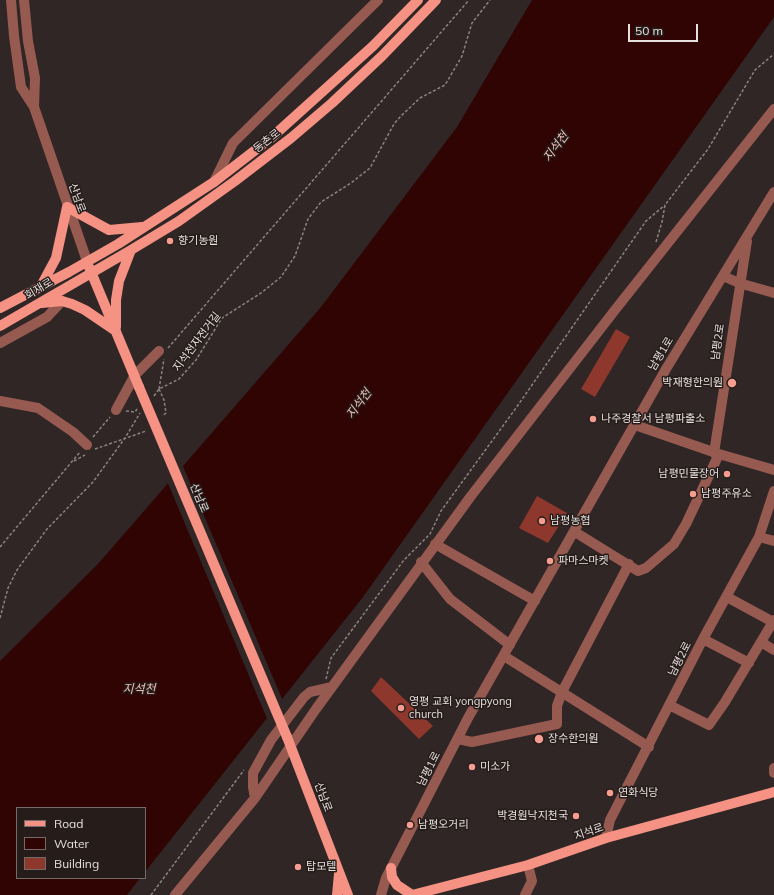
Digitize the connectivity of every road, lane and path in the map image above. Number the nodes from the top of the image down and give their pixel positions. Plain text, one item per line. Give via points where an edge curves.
1 (11, 0) edge
2 (24, 0) edge
3 (378, 0) edge
4 (418, 0) edge
5 (436, 0) edge
6 (469, 0) edge
7 (490, 0) edge
8 (774, 54) edge
9 (34, 107) junction
10 (774, 108) edge
11 (214, 182) junction
12 (774, 192) edge
13 (665, 205) junction
14 (67, 207) junction
15 (146, 227) junction
16 (748, 234) junction
17 (655, 244) dead end
18 (131, 250) junction
19 (87, 261) junction
20 (91, 273) junction
21 (723, 276) junction
22 (739, 283) junction
23 (41, 286) junction
24 (774, 293) edge
25 (62, 301) junction
26 (38, 303) junction
27 (0, 308) edge
28 (0, 326) edge
29 (116, 331) junction
30 (0, 343) edge
31 (159, 351) joint
32 (135, 375) junction
33 (159, 389) junction
34 (150, 400) dead end
35 (0, 401) edge
36 (116, 410) dead end
37 (142, 410) dead end
38 (161, 417) dead end
39 (635, 425) junction
40 (147, 431) dead end
41 (125, 438) junction
42 (86, 445) dead end
43 (716, 454) junction
44 (72, 462) dead end
45 (774, 470) edge
46 (774, 491) edge
47 (575, 532) junction
48 (759, 537) junction
49 (774, 541) edge
50 (435, 544) junction
51 (421, 562) junction
52 (629, 564) junction
53 (727, 597) junction
54 (535, 601) junction
55 (0, 618) edge
56 (774, 621) edge
57 (703, 639) junction
58 (761, 642) junction
59 (510, 645) junction
60 (774, 650) edge
61 (504, 656) junction
62 (749, 663) junction
63 (328, 688) junction
64 (562, 692) junction
65 (669, 705) junction
66 (458, 739) junction
67 (291, 747) junction
68 (649, 747) junction
69 (248, 764) dead end
70 (774, 768) edge
71 (774, 773) edge
72 (774, 792) edge
73 (256, 798) junction
74 (606, 838) junction
75 (528, 866) junction
76 (391, 868) junction
77 (339, 872) junction
78 (151, 895) edge
79 (175, 895) edge
80 (337, 895) edge
81 (348, 895) edge
82 (381, 895) edge
83 (412, 895) edge
84 (525, 895) edge

1 - 9 street, 산남로 via 21,87
2 - 9 street, 산남로 via 35,78
3 - 11 street via 233,144
4 - 11 main road, 동촌로 via 373,46 271,138
5 - 18 main road, 동촌로 via 382,56 291,138 210,199
6 - 31 path via 166,350
7 - 33 path, 지석천자전거길 via 472,23 462,56 445,85 420,98 400,116 370,168 352,183 321,202 308,219 295,256 281,277 222,318 196,360 179,379
8 - 13 path via 755,70 708,149
9 - 14 street, 산남로
10 - 50 street via 619,304
11 - 15 main road, 동촌로
12 - 16 street, 남평1로
13 - 17 path
13 - 63 path via 646,221 441,511 430,534 404,560 331,658
14 - 15 main road via 109,230
14 - 19 street, 산남로
14 - 23 main road via 56,258
15 - 19 main road, 동촌로
16 - 21 street, 남평1로
16 - 22 street, 남평2로
18 - 20 main road, 동촌로
18 - 29 main road via 119,281
19 - 20 main road, 산남로
19 - 23 main road, 회재로
20 - 26 main road, 회재로
20 - 29 main road, 산남로
21 - 22 street
21 - 39 street, 남평1로
22 - 24 street
22 - 43 street, 남평2로
23 - 27 main road, 회재로
25 - 26 main road
25 - 29 main road via 85,310
25 - 30 street via 47,317
26 - 28 main road, 회재로
29 - 32 main road, 산남로
31 - 32 street
32 - 36 street
32 - 67 main road, 산남로, bridge
33 - 34 path, 지석천자전거길
33 - 38 path via 166,413
35 - 42 street via 38,408 73,432
37 - 41 path
39 - 43 street
39 - 47 street, 남평1로
40 - 41 path
41 - 44 path via 90,451
41 - 55 path via 93,482 47,530 17,570 8,588
43 - 45 street
43 - 52 street via 686,524 674,544 646,568 638,571
46 - 48 street, 남평2로
47 - 52 street
47 - 54 street, 남평1로
48 - 49 street
48 - 53 street, 남평2로
50 - 51 street
50 - 54 street
51 - 59 street via 450,599
51 - 63 street
52 - 64 street
53 - 56 street
53 - 57 street, 남평2로
54 - 59 street, 남평1로
56 - 58 street
57 - 62 street
57 - 65 street, 남평2로
58 - 60 street
58 - 62 street
59 - 61 street, 남평1로
61 - 64 street
61 - 66 street, 남평1로
62 - 65 street via 709,725
63 - 67 street
63 - 73 street via 310,692 304,697 271,740 253,774 252,787
64 - 66 street via 557,706 557,724 472,742
64 - 68 street
65 - 68 street, 남평2로
66 - 76 street, 남평1로
67 - 73 street
67 - 77 main road, 산남로
68 - 74 street, 남평2로 via 610,820
69 - 78 path
70 - 71 street
72 - 74 main road, 지석로
73 - 79 street
74 - 75 main road, 지석로
75 - 83 main road, 지석로
75 - 84 street via 532,881
76 - 82 street, 남평1로
76 - 83 main road via 392,877 397,885
77 - 80 main road
77 - 81 main road, 산남로

